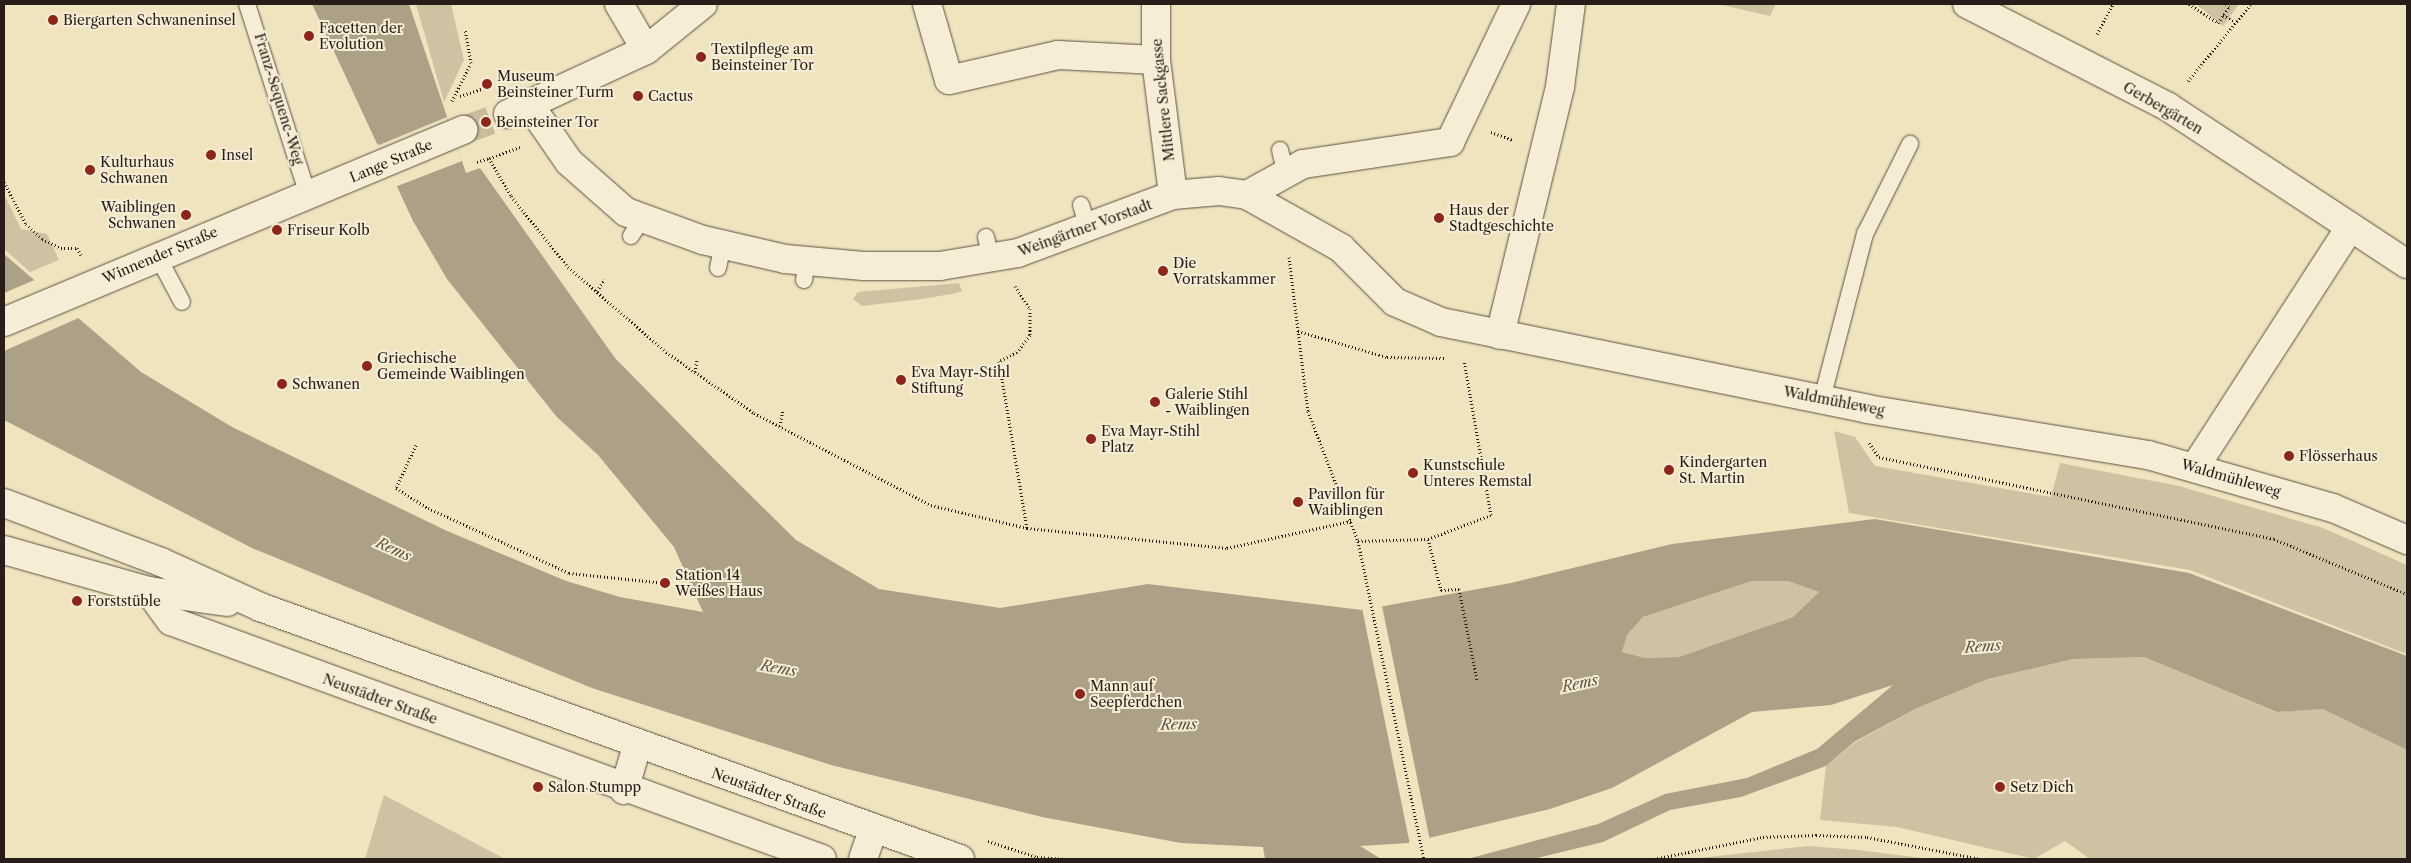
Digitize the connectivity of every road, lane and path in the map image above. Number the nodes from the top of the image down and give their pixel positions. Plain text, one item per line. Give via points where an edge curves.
1 (247, 4) edge
2 (619, 4) edge
3 (703, 4) edge
4 (927, 4) edge
5 (1156, 4) edge
6 (1516, 4) edge
7 (1571, 4) edge
8 (1967, 4) edge
9 (2189, 4) edge
10 (2226, 4) edge
11 (2251, 4) edge
12 (2223, 15) junction
13 (2235, 22) junction
14 (465, 30) dead end
15 (646, 50) junction
16 (1156, 60) junction
17 (461, 82) dead end
18 (481, 89) dead end
19 (453, 99) dead end
20 (2168, 107) junction
21 (531, 118) junction
22 (1460, 120) junction
23 (458, 132) tunnel mouth
24 (1910, 144) dead end
25 (1545, 151) junction
26 (4, 182) edge
27 (313, 194) junction
28 (1173, 195) junction
29 (1247, 195) junction
30 (1284, 216) junction
31 (2350, 227) junction
32 (1018, 253) junction
33 (157, 255) junction
34 (2407, 264) edge
35 (605, 280) dead end
36 (90, 285) junction
37 (597, 291) junction
38 (182, 302) dead end
39 (4, 322) edge
40 (1298, 331) junction
41 (1500, 335) junction
42 (1462, 353) dead end
43 (1463, 358) junction
44 (697, 359) dead end
45 (695, 372) junction
46 (1822, 398) junction
47 (783, 409) dead end
48 (780, 426) junction
49 (1865, 438) dead end
50 (416, 444) dead end
51 (2195, 467) junction
52 (4, 503) edge
53 (1351, 521) junction
54 (1027, 528) junction
55 (1428, 539) junction
56 (2407, 540) edge
57 (1358, 541) junction
58 (4, 550) edge
59 (665, 583) dead end
60 (149, 591) junction
61 (2407, 594) edge
62 (260, 607) junction
63 (1477, 680) dead end
64 (637, 746) junction
65 (624, 790) junction
66 (873, 830) junction
67 (822, 859) edge
68 (863, 859) edge
69 (960, 859) edge
70 (1424, 859) edge
71 (1654, 859) edge
72 (1981, 859) edge

1 - 27 lane, Franz-Sequenc-Weg
2 - 15 street
3 - 15 street
4 - 16 street via 949,80 1058,55
5 - 16 street, Mittlere Sackgasse
6 - 22 street
7 - 25 street
8 - 20 street, Gerbergärten
9 - 12 path via 2218,23
10 - 12 path via 2229,8
11 - 13 path
12 - 13 path
13 - 20 path
14 - 17 path via 471,62
15 - 21 street
16 - 28 street, Mittlere Sackgasse
18 - 19 path
20 - 31 street, Gerbergärten
21 - 32 street, Weingärtner Vorstadt via 574,175 626,212 636,228 720,256 806,270 940,266 988,247
21 - 37 path via 489,158 511,196 568,267
22 - 25 path
22 - 29 street via 1450,142 1303,164 1283,162
23 - 27 street, Lange Straße
24 - 46 lane via 1865,234
25 - 41 street
26 - 36 path via 26,224 61,248 77,248
27 - 33 street, Winnender Straße
28 - 29 street, Weingärtner Vorstadt via 1219,191
28 - 32 street, Weingärtner Vorstadt via 1085,216
29 - 30 street, Weingärtner Vorstadt
30 - 40 path
30 - 41 street, Waldmühleweg via 1341,248 1395,302 1441,322
31 - 34 street, Gerbergärten
31 - 51 street
32 - 54 path via 1014,284 1030,309 1030,335 1017,352 1000,361
33 - 36 street, Winnender Straße
33 - 38 lane
35 - 37 path
36 - 39 street, Winnender Straße
37 - 45 path
40 - 43 path via 1387,357
40 - 53 path via 1308,411
41 - 46 street, Waldmühleweg
42 - 43 path
43 - 55 path via 1491,515
44 - 45 path
45 - 48 path
46 - 51 street, Waldmühleweg via 2148,455
47 - 48 path
48 - 54 path via 931,505
49 - 61 path via 1879,457 2274,539
50 - 59 path via 396,488 428,508 569,573
51 - 56 street, Waldmühleweg via 2333,508
52 - 62 street, Neustädter Straße via 161,562
53 - 54 path via 1227,548
53 - 57 path
55 - 57 path
55 - 63 path via 1441,590 1459,589
57 - 70 path
58 - 60 street, Neustädter Straße
60 - 62 street, Neustädter Straße
60 - 65 street, Neustädter Straße via 171,622
62 - 64 street, Neustädter Straße
64 - 65 street
64 - 66 street, Neustädter Straße
65 - 67 street, Neustädter Straße
66 - 68 street
66 - 69 street, Neustädter Straße
71 - 72 path via 1762,837 1816,835 1867,837

